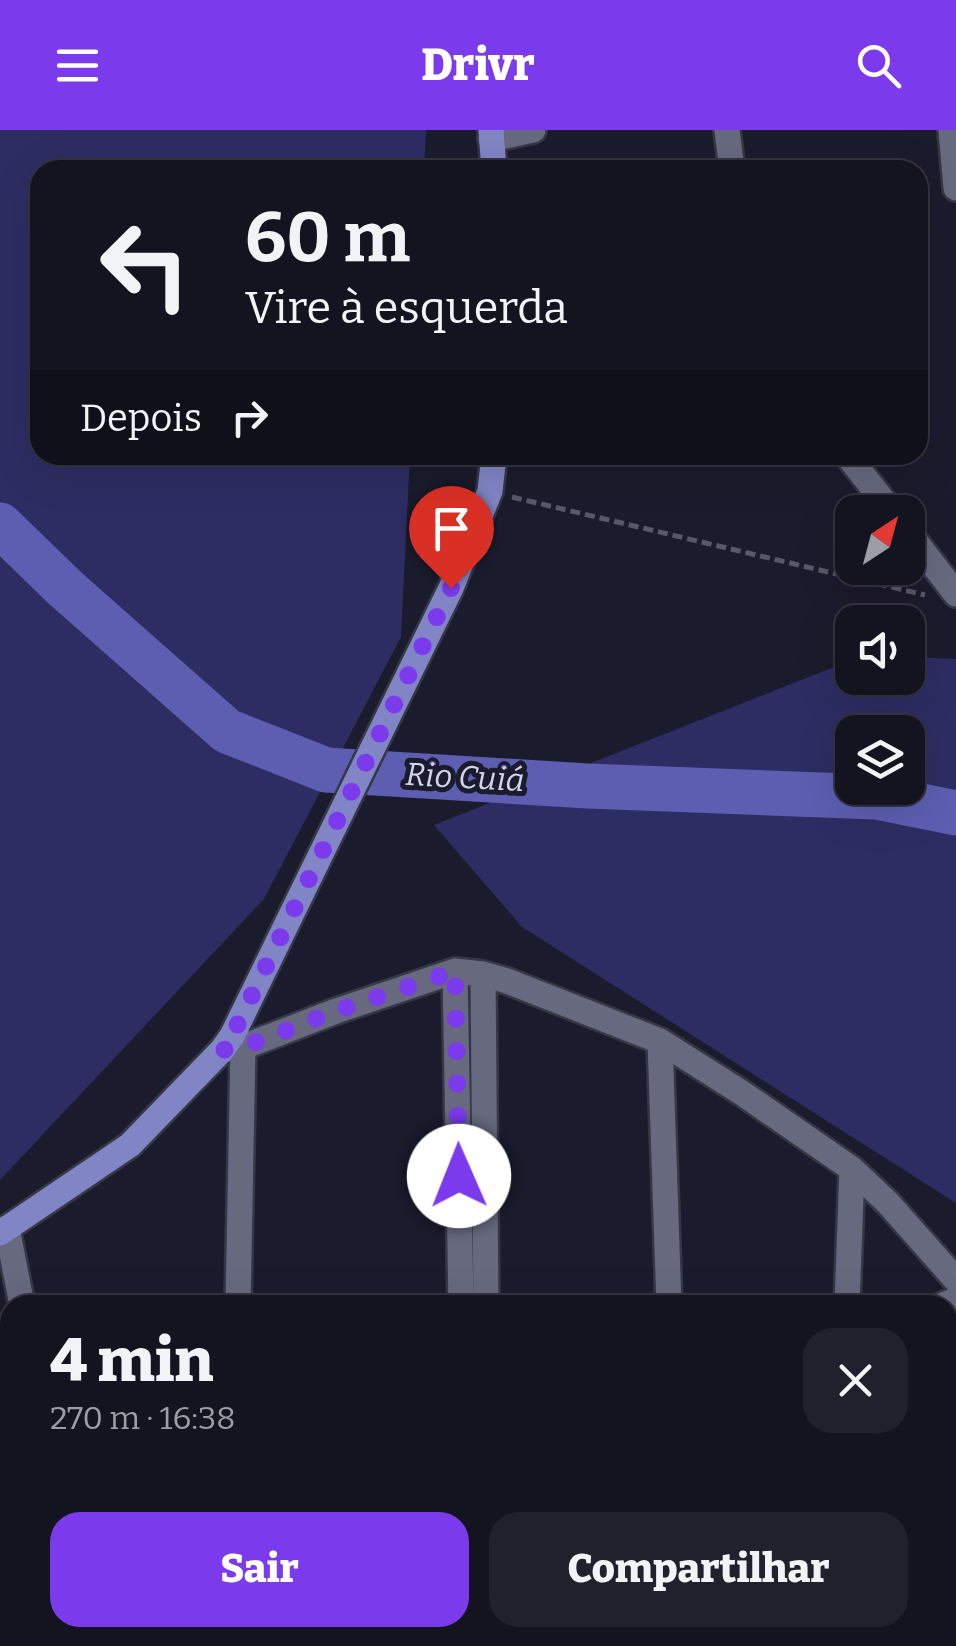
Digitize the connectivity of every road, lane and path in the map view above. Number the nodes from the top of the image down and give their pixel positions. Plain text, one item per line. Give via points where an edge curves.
1 (533, 130) edge
2 (727, 130) edge
3 (491, 135) edge
4 (953, 141) edge
5 (493, 160) edge
6 (731, 160) edge
7 (956, 188) edge
8 (493, 465) edge
9 (855, 465) edge
10 (490, 492) junction
11 (879, 495) edge
12 (925, 561) edge
13 (946, 596) edge
14 (455, 971) junction
15 (483, 974) junction
16 (660, 1041) junction
17 (233, 1048) junction
18 (852, 1169) junction
19 (4, 1230) edge
20 (956, 1280) edge
21 (20, 1295) edge
22 (238, 1295) edge
23 (461, 1295) edge
24 (486, 1295) edge
25 (669, 1295) edge
26 (847, 1295) edge

1 - 3 street
2 - 6 street
3 - 5 main road
4 - 7 street
8 - 10 main road
9 - 11 street
10 - 13 path
10 - 17 main road via 451,588 232,1036
12 - 13 street
14 - 15 street
14 - 17 street
14 - 23 street
15 - 16 street
15 - 24 street
16 - 18 street
16 - 25 street
17 - 19 main road via 130,1144
17 - 22 street
18 - 20 street
18 - 26 street
19 - 21 street

